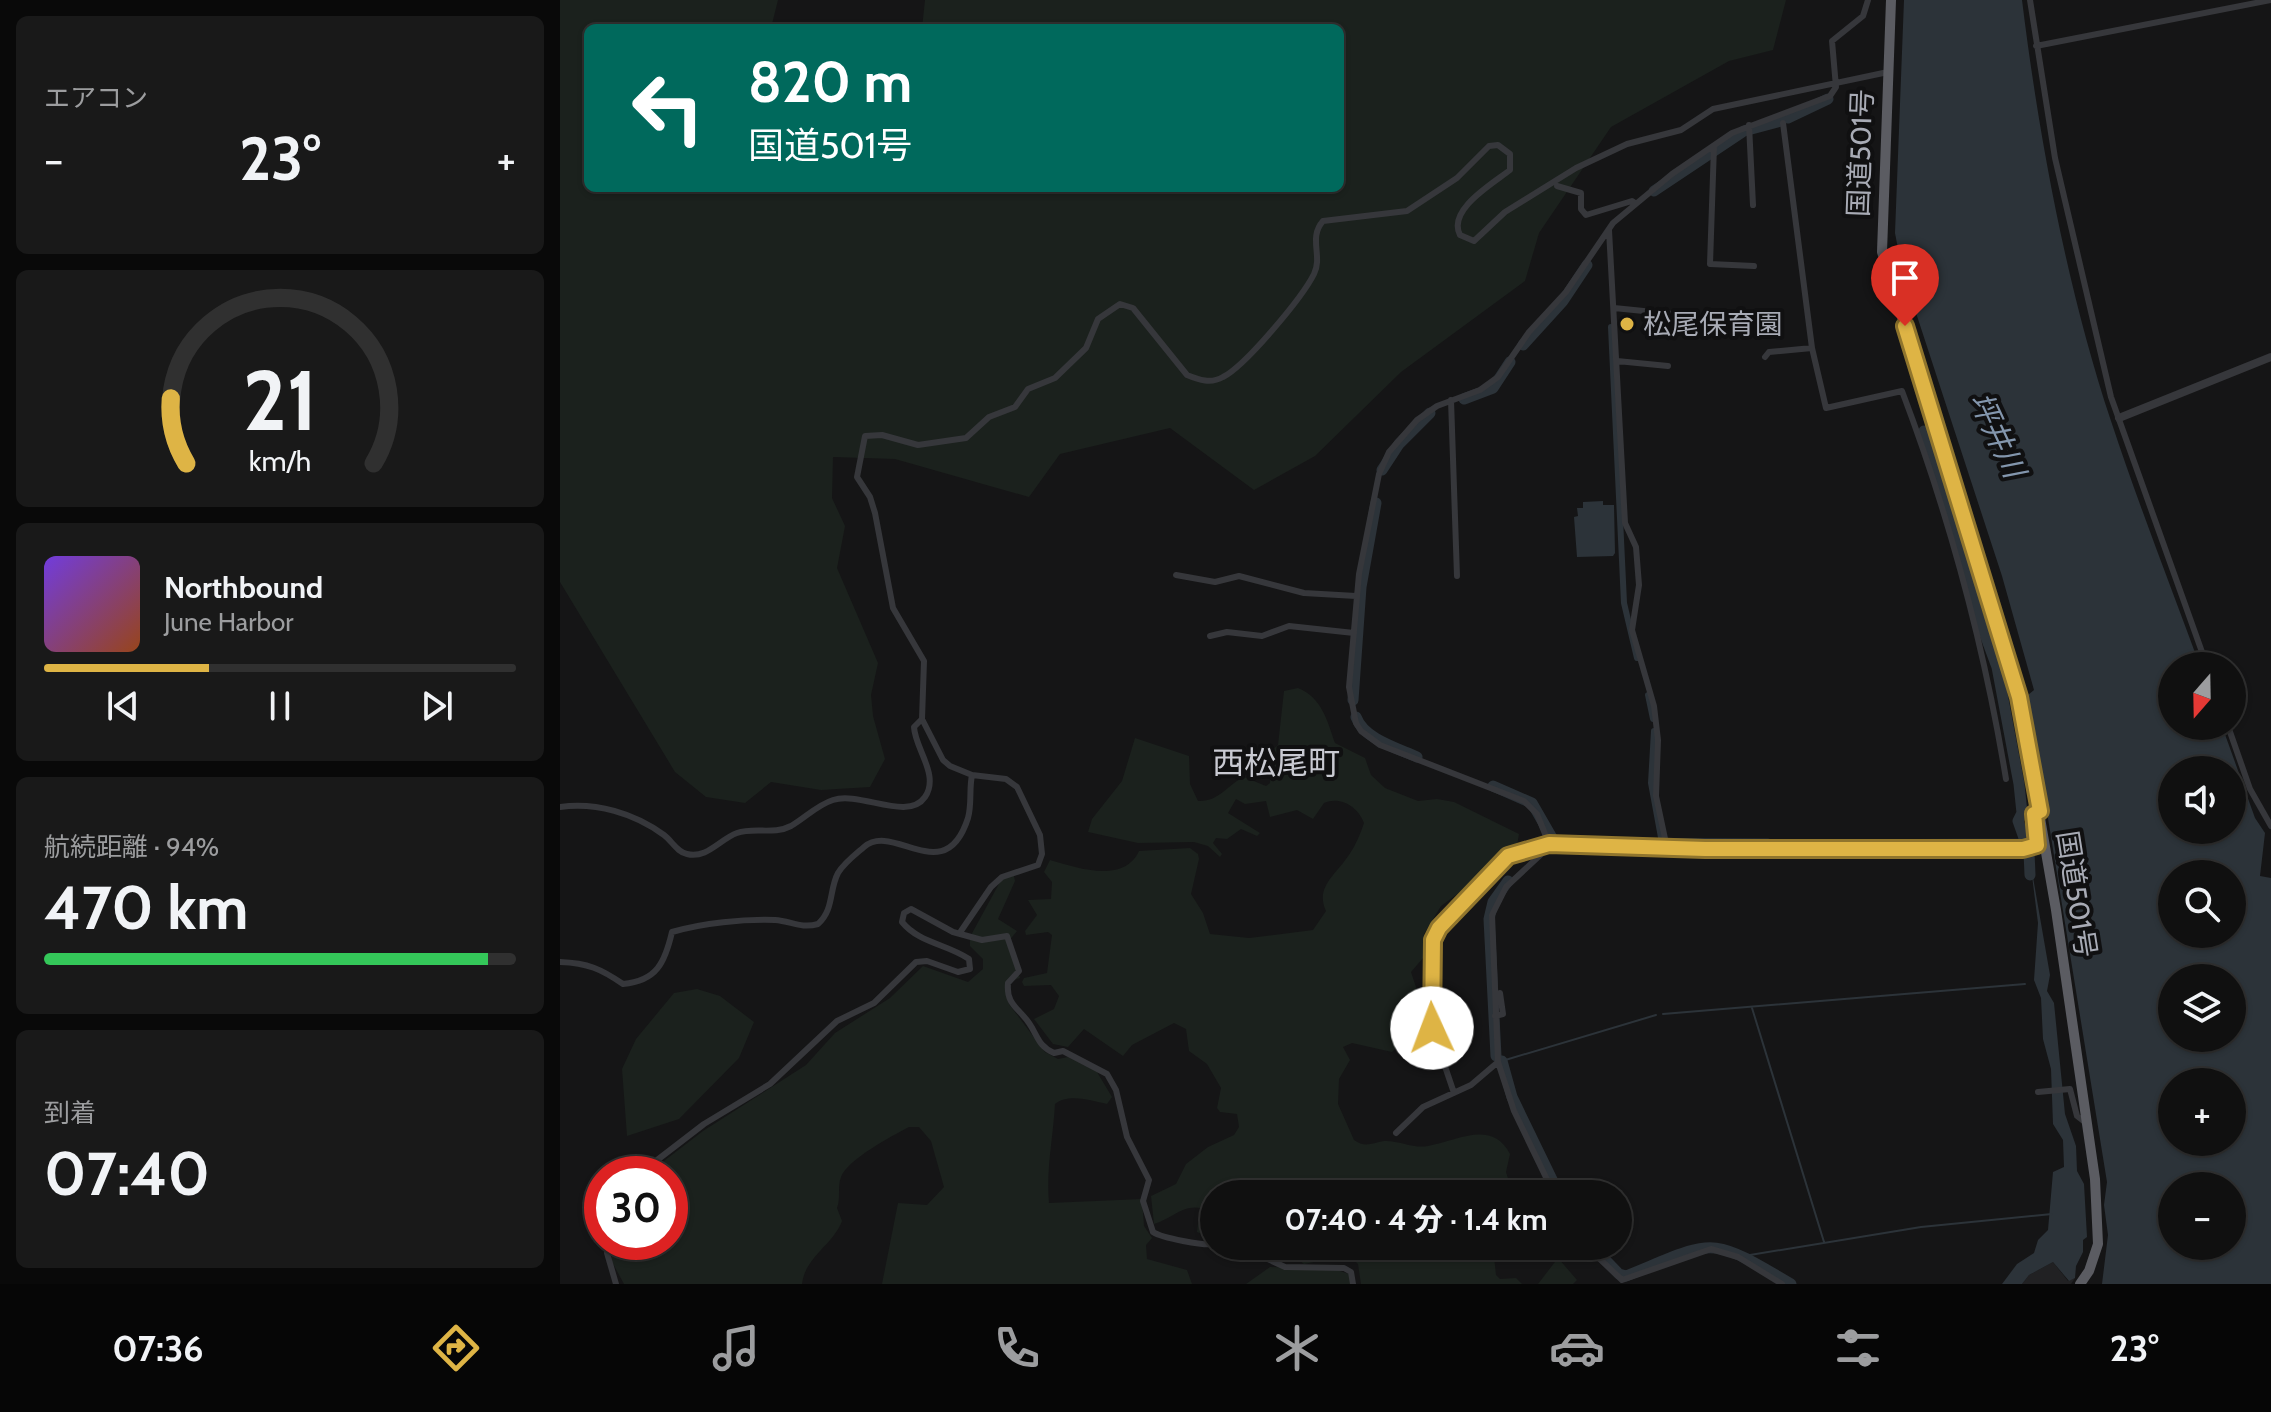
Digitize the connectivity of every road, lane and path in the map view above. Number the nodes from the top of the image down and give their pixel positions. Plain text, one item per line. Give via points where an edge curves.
1 (1868, 0) edge
2 (1891, 0) edge
3 (2030, 0) edge
4 (2271, 0) edge
5 (2036, 46) junction
6 (1888, 72) junction
7 (1836, 81) junction
8 (1783, 123) dead end
9 (1750, 129) junction
10 (1715, 148) junction
11 (1557, 186) dead end
12 (1635, 203) junction
13 (1753, 205) dead end
14 (1609, 230) junction
15 (1754, 266) dead end
16 (1614, 308) junction
17 (1683, 315) dead end
18 (1812, 348) junction
19 (1765, 357) dead end
20 (2271, 357) edge
21 (1617, 361) junction
22 (1668, 366) dead end
23 (1451, 401) junction
24 (2119, 418) junction
25 (1176, 575) dead end
26 (1457, 576) dead end
27 (1356, 596) junction
28 (1354, 633) junction
29 (1210, 636) dead end
30 (2202, 652) edge
31 (922, 719) junction
32 (2233, 740) edge
33 (972, 775) junction
34 (2006, 779) dead end
35 (560, 807) edge
36 (2040, 811) junction
37 (2271, 826) edge
38 (1550, 845) junction
39 (1666, 845) junction
40 (961, 931) junction
41 (560, 962) edge
42 (1500, 993) dead end
43 (1495, 1016) junction
44 (1498, 1062) junction
45 (2038, 1092) dead end
46 (1454, 1093) junction
47 (2086, 1123) junction
48 (1396, 1133) dead end
49 (662, 1156) edge
50 (1547, 1180) edge
51 (1200, 1244) edge
52 (609, 1260) edge
53 (1270, 1260) edge
54 (1601, 1260) edge
55 (616, 1284) edge
56 (1353, 1284) edge
57 (1782, 1284) edge
58 (2080, 1284) edge

1 - 7 street via 1863,16 1832,41
2 - 6 highway, 国道501号
3 - 5 street
4 - 5 street
5 - 24 street via 2055,158
6 - 7 street
6 - 36 highway, 国道501号 via 1882,252 2019,697
7 - 9 street via 1830,96
7 - 31 street via 1726,104 1681,130 1627,144 1517,205 1474,241 1460,235 1456,222 1510,170 1510,154 1498,145 1489,146 1457,178 1407,211 1323,221 1314,239 1315,273 1283,318 1225,377 1199,380 1187,375 1133,308 1120,304 1098,319 1086,348 1055,378 1028,389 1015,407 989,417 966,438 918,445 865,436 857,477 875,513 893,608 924,661
8 - 18 street
9 - 10 street
9 - 13 street
10 - 12 street
10 - 15 street via 1710,264
11 - 12 street via 1581,193 1586,215
12 - 14 street
14 - 16 street
14 - 23 street via 1498,377
16 - 17 street
16 - 21 street
18 - 19 street via 1769,352
18 - 34 street via 1826,408 1902,391 1981,642
20 - 24 street
21 - 22 street
21 - 39 street via 1625,523 1636,547 1638,570 1632,630 1654,706 1656,796
23 - 26 street
23 - 27 street via 1417,420 1382,464
24 - 30 street
25 - 27 street via 1215,582 1239,576 1304,593
27 - 28 street
28 - 29 street via 1289,626 1262,636
28 - 38 street via 1349,702 1361,731 1438,770 1524,801 1537,814
31 - 33 street via 943,760
31 - 35 street via 914,727 914,739 930,780 926,796 914,806 837,798 790,827 735,834 697,855 682,852 655,829 605,807
32 - 37 street via 2250,789
33 - 40 street via 1006,779 1017,787 1031,809 1042,854 1038,865 1002,877 991,887
33 - 41 street via 968,815 956,840 937,852 921,853 882,840 871,842 840,870 830,906 818,924 801,927 766,920 672,932 659,969 634,983 623,984 603,968 586,963
36 - 39 street via 2034,814 2037,845 2023,849
36 - 47 highway, 国道501号
38 - 39 street
38 - 43 street via 1493,907
38 - 46 street via 1508,856 1433,940 1432,1028
40 - 49 street via 953,932 911,909 904,913 902,922 916,936 960,953 969,959 970,969 958,972 916,962 874,1003 837,1021 770,1084
40 - 51 street via 989,941 1007,936 1019,971 1008,983 1014,1009 1040,1045 1107,1074 1116,1090 1130,1145 1148,1176 1143,1201 1153,1232
42 - 43 street via 1503,1014
43 - 44 street
44 - 46 street
44 - 50 street via 1514,1111
45 - 47 street via 2073,1092 2077,1116
46 - 48 street via 1423,1107
47 - 58 highway, 国道501号 via 2099,1232 2095,1259
52 - 55 street
53 - 56 street via 1285,1267 1344,1268 1351,1272
54 - 57 street via 1622,1280 1711,1249 1738,1257

